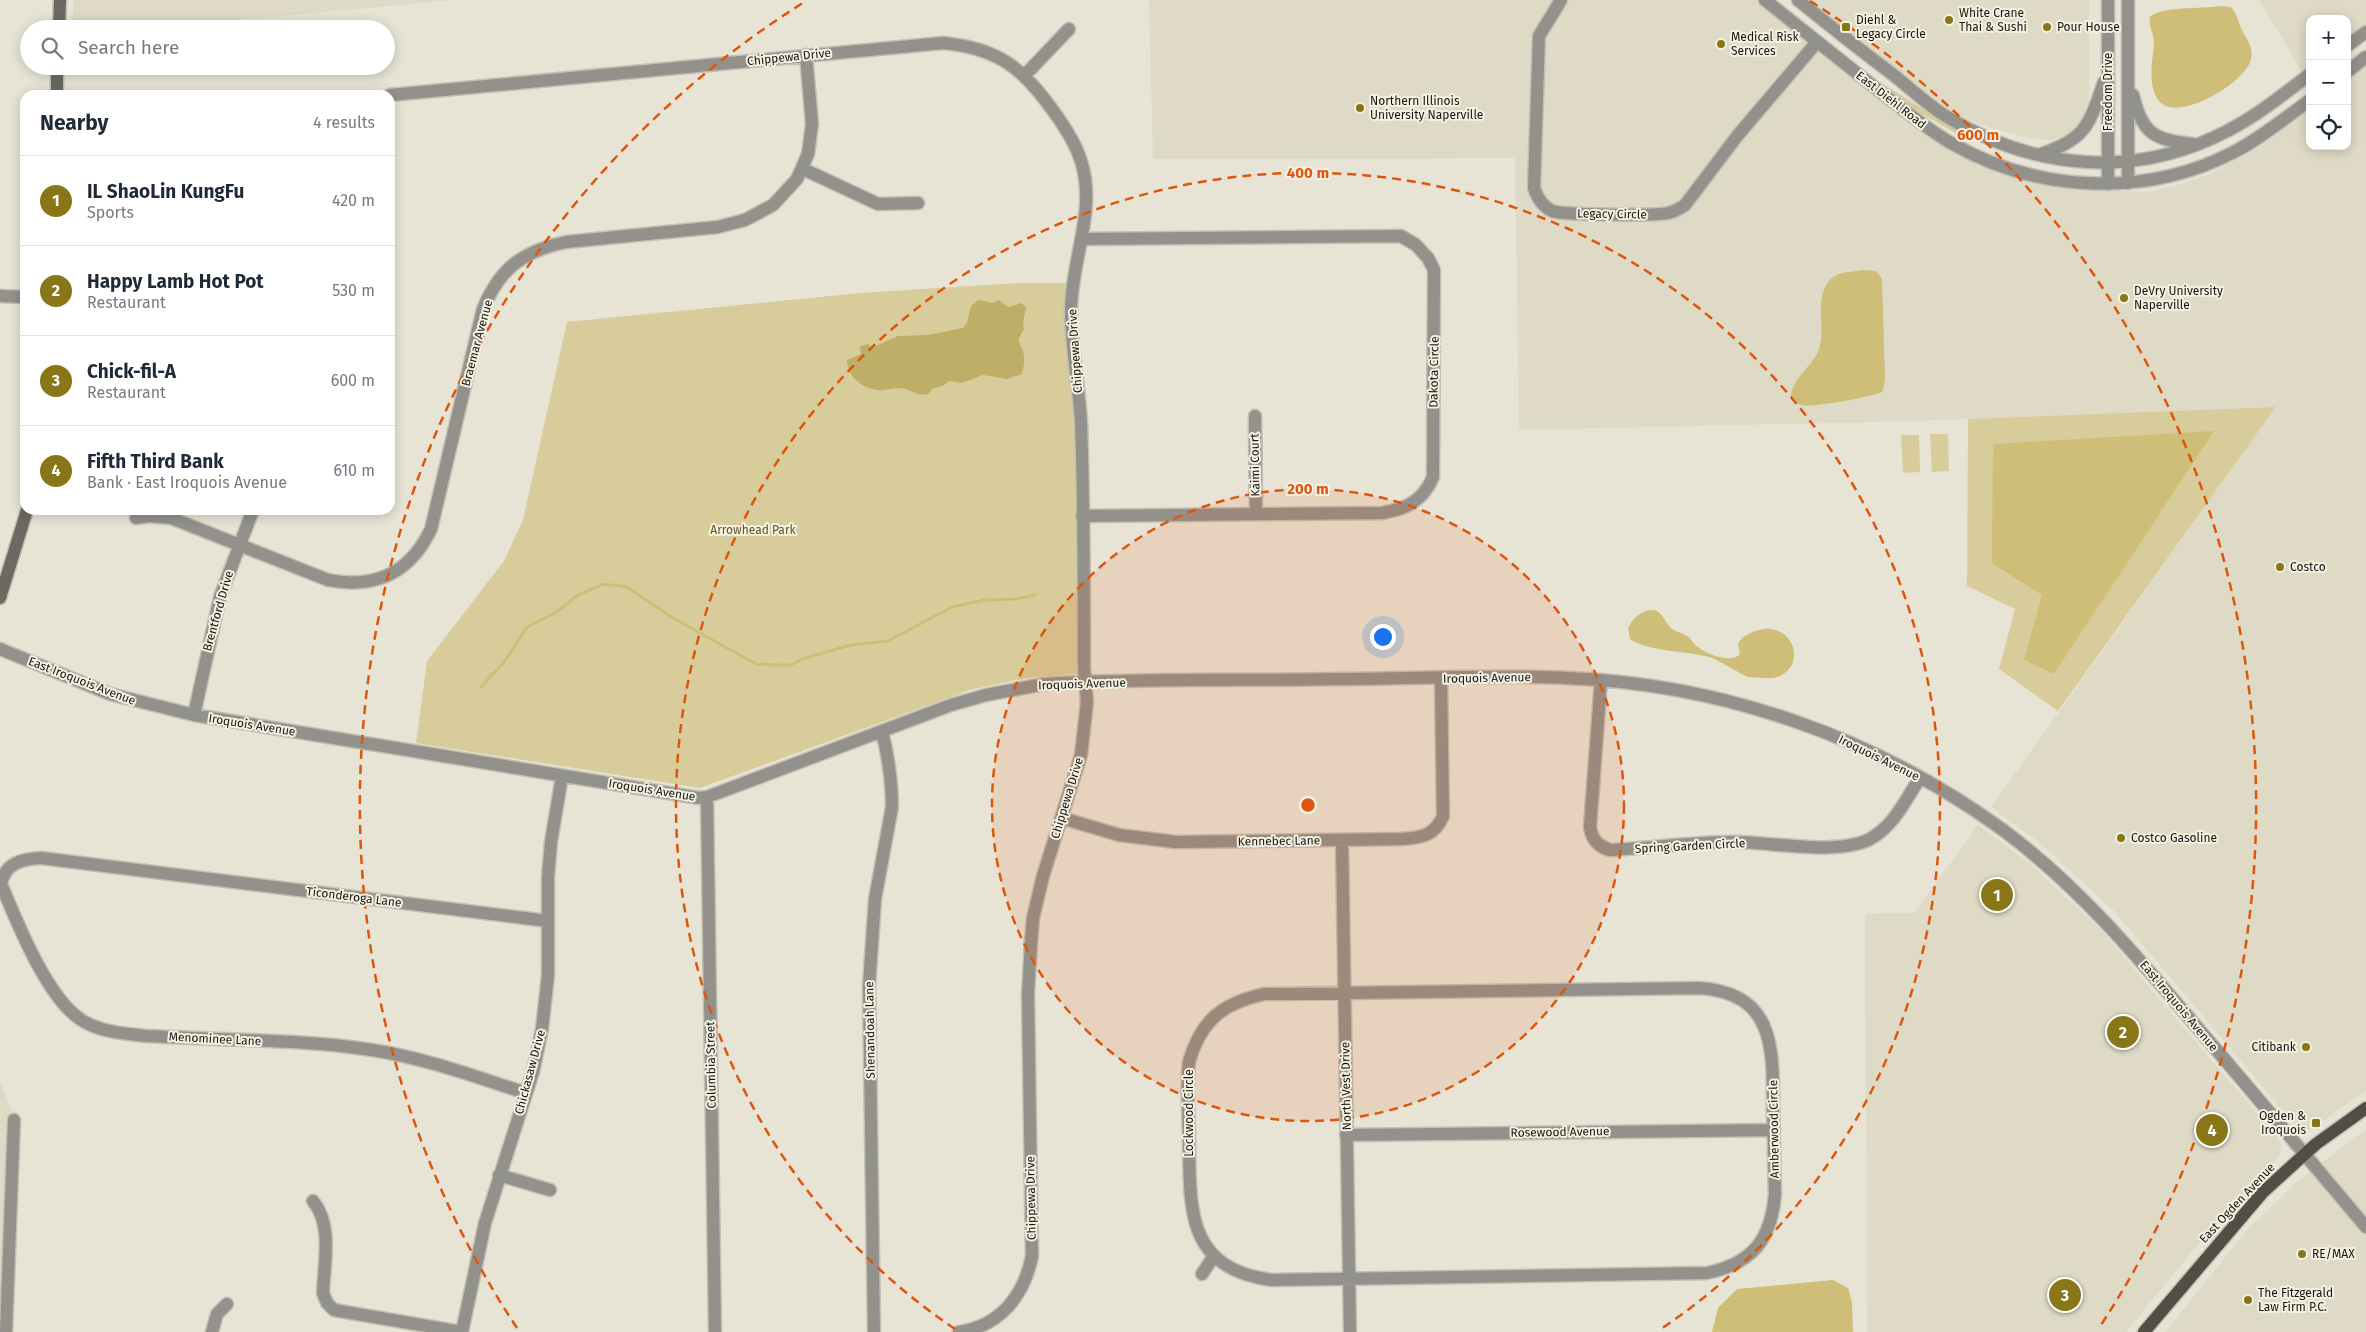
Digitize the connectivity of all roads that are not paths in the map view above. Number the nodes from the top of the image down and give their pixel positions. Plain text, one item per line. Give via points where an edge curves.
1 (60, 0) edge
2 (1561, 0) edge
3 (1765, 0) edge
4 (1798, 0) edge
5 (2108, 0) edge
6 (2128, 0) edge
7 (59, 20) edge
8 (1069, 29) dead end
9 (2366, 32) edge
10 (1817, 42) junction
11 (2351, 43) edge
12 (806, 55) junction
13 (2366, 58) edge
14 (2351, 69) edge
15 (2129, 72) junction
16 (2108, 73) junction
17 (57, 75) edge
18 (1025, 75) junction
19 (2306, 77) edge
20 (56, 90) edge
21 (395, 95) edge
22 (2306, 103) edge
23 (2196, 145) junction
24 (2037, 156) junction
25 (2129, 161) junction
26 (2108, 163) junction
27 (803, 169) junction
28 (2128, 183) junction
29 (2108, 184) junction
30 (918, 203) dead end
31 (1081, 239) junction
32 (0, 296) edge
33 (20, 297) edge
34 (1255, 416) dead end
35 (1256, 513) junction
36 (25, 515) edge
37 (252, 515) edge
38 (1082, 516) junction
39 (136, 518) dead end
40 (239, 546) junction
41 (0, 598) edge
42 (0, 649) edge
43 (1441, 678) junction
44 (1601, 680) junction
45 (1086, 683) junction
46 (194, 715) junction
47 (882, 731) junction
48 (562, 776) junction
49 (1920, 778) junction
50 (707, 797) junction
51 (1970, 808) joint
52 (1062, 818) junction
53 (1342, 840) junction
54 (5, 862) edge
55 (160, 872) joint
56 (548, 921) junction
57 (1344, 992) junction
58 (526, 1094) junction
59 (2366, 1108) edge
60 (14, 1120) dead end
61 (1774, 1130) junction
62 (1346, 1135) junction
63 (2304, 1154) junction
64 (499, 1175) junction
65 (550, 1190) dead end
66 (314, 1201) dead end
67 (2366, 1227) edge
68 (1214, 1256) junction
69 (1202, 1274) dead end
70 (1349, 1279) junction
71 (227, 1304) dead end
72 (6, 1332) edge
73 (212, 1332) edge
74 (462, 1332) edge
75 (715, 1332) edge
76 (874, 1332) edge
77 (959, 1332) edge
78 (1350, 1332) edge
79 (2144, 1332) edge

1 - 7 main road
2 - 10 street, Legacy Circle via 1539,36 1534,188 1544,205 1559,213 1660,215 1678,210
3 - 10 street, East Diehl Road
4 - 24 street, East Diehl Road via 1941,113 1987,139
5 - 16 street, Freedom Drive
6 - 15 street, Freedom Drive
8 - 18 street
9 - 11 street
10 - 29 street, East Diehl Road via 1928,129 1970,153 1999,166 2044,178
12 - 18 street, Chippewa Drive via 960,44 989,53
12 - 21 street, Chippewa Drive
12 - 27 street, Braemar Avenue via 812,124
13 - 14 street
15 - 23 street via 2136,109 2142,123 2153,135
15 - 25 street, Freedom Drive
16 - 24 street via 2092,116 2080,135
16 - 26 street, Freedom Drive
17 - 20 main road
18 - 31 street, Chippewa Drive via 1066,129 1082,163 1085,199
19 - 23 street, East Diehl Road via 2245,121
22 - 28 street, East Diehl Road via 2254,141 2214,162 2174,176
23 - 25 street, East Diehl Road via 2174,153
24 - 26 street, East Diehl Road
25 - 26 street, East Diehl Road
25 - 28 street, Freedom Drive
26 - 29 street, Freedom Drive
27 - 30 street via 878,204
27 - 40 street, Braemar Avenue via 781,198 745,220 718,226 566,242 533,251 507,270 490,293 484,309 431,529 418,552 397,570 366,582 347,584 328,580
28 - 29 street, East Diehl Road
31 - 35 street, Dakota Circle via 1401,236 1416,245 1431,263 1435,300 1433,477 1428,487 1412,504 1382,513
31 - 38 street, Chippewa Drive via 1071,308 1073,360 1081,422
32 - 33 street
34 - 35 street, Kaimi Court
35 - 38 street, Dakota Circle
36 - 41 main road
37 - 40 street, Brentford Drive
38 - 45 street, Chippewa Drive
39 - 40 street, Braemar Avenue via 171,518
40 - 46 street, Brentford Drive via 212,626
42 - 46 street, East Iroquois Avenue via 110,694
43 - 44 street, Iroquois Avenue
43 - 45 street, Iroquois Avenue
43 - 53 street, Kennebec Lane via 1443,816 1434,831 1417,838
44 - 49 street, Iroquois Avenue via 1705,695 1773,714 1846,740
44 - 49 street, Spring Garden Circle via 1590,827 1600,847 1610,850 1711,842 1801,846 1860,843 1888,825
45 - 47 street, Iroquois Avenue via 1044,684 986,694
45 - 52 street, Chippewa Drive via 1081,755
46 - 48 street, Iroquois Avenue
47 - 50 street, Iroquois Avenue
47 - 76 street, Shenandoah Lane via 892,807 875,899 870,971
48 - 50 street, Iroquois Avenue
48 - 56 street, Chickasaw Drive via 551,842
49 - 51 street, Iroquois Avenue
50 - 75 street, Columbia Street
51 - 63 street, East Iroquois Avenue via 2050,869 2115,932
52 - 53 street, Kennebec Lane via 1119,835 1166,842
52 - 77 street, Chippewa Drive via 1043,876 1031,943 1028,994 1032,1256 1025,1283 1011,1305 992,1321
53 - 57 street, North Vest Drive
54 - 55 street, Menominee Lane via 41,858
54 - 58 street, Menominee Lane via 1,884 11,908 46,978 70,1011 81,1020 124,1033 147,1036 336,1045 373,1050 455,1070
55 - 56 street, Ticonderoga Lane
56 - 58 street, Chickasaw Drive via 546,1005 539,1049
57 - 61 street, Amberwood Circle via 1711,988 1731,994 1756,1013 1770,1038
57 - 62 street, North Vest Drive
57 - 68 street, Lockwood Circle via 1264,994 1242,999 1223,1009 1206,1024 1193,1046 1188,1070 1191,1207 1196,1228
58 - 64 street, Chickasaw Drive
59 - 63 main road, East Ogden Avenue
60 - 72 street
61 - 62 street, Rosewood Avenue
61 - 70 street, Amberwood Circle via 1775,1194 1770,1226 1762,1242 1750,1254 1723,1270 1707,1273
62 - 70 street, North Vest Drive
63 - 67 street, East Iroquois Avenue
63 - 79 main road, East Ogden Avenue via 2247,1210
64 - 65 street
64 - 74 street, Chickasaw Drive via 485,1223
66 - 74 street via 325,1226 323,1293 334,1310
68 - 69 street
68 - 70 street, Lockwood Circle via 1233,1271 1253,1278
70 - 78 street, North Vest Drive
71 - 73 street via 217,1314

